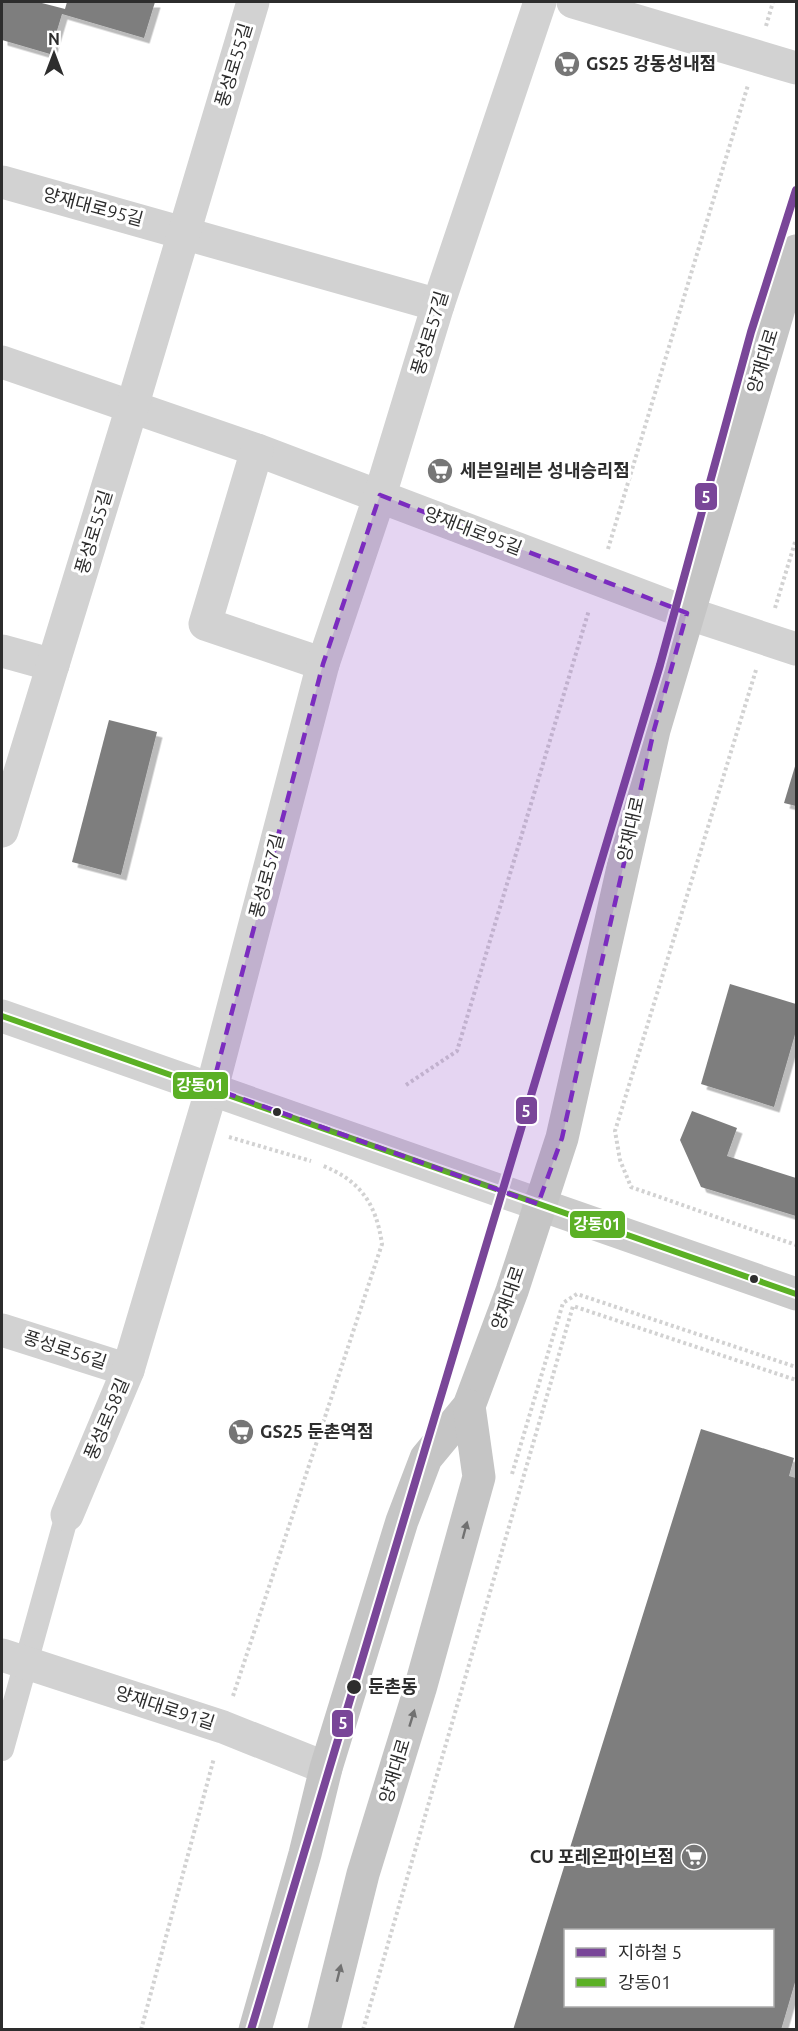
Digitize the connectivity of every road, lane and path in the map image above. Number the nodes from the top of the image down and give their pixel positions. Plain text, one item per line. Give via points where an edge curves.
1 (253, 2) edge
2 (540, 2) edge
3 (573, 2) edge
4 (796, 68) edge
5 (2, 182) edge
6 (184, 232) junction
7 (796, 251) edge
8 (438, 305) junction
9 (2, 362) edge
10 (132, 407) junction
11 (257, 450) junction
12 (380, 495) junction
13 (796, 539) edge
14 (687, 613) junction
15 (766, 639) junction
16 (796, 649) edge
17 (2, 651) edge
18 (322, 664) junction
19 (53, 666) junction
20 (2, 831) edge
21 (2, 1016) edge
22 (212, 1088) junction
23 (200, 1129) junction
24 (538, 1204) junction
25 (796, 1245) edge
26 (796, 1294) edge
27 (563, 1303) dead end
28 (2, 1330) edge
29 (796, 1367) edge
30 (128, 1370) junction
31 (796, 1380) edge
32 (469, 1406) junction
33 (67, 1515) joint
34 (13, 1659) edge
35 (223, 1727) junction
36 (2, 1749) edge
37 (326, 1768) junction
38 (141, 2030) edge
39 (255, 2030) edge
40 (324, 2030) edge
41 (363, 2030) edge

1 - 6 street, 풍성로55길
2 - 8 street, 풍성로57길
3 - 4 street
5 - 6 street, 양재대로95길
6 - 8 street
6 - 10 street, 풍성로55길
7 - 14 main road, 양재대로
8 - 12 street, 풍성로57길
9 - 10 street, 양재대로95길
10 - 11 street, 양재대로95길
10 - 19 street, 풍성로55길
11 - 12 street, 양재대로95길
11 - 18 street via 205,624
12 - 14 street, 양재대로95길
12 - 18 street, 풍성로57길
13 - 15 path
14 - 15 street, 양재대로95길
14 - 24 main road, 양재대로 via 654,730 562,1138
15 - 16 street, 양재대로95길
15 - 25 path via 615,1131 620,1160 631,1187
17 - 19 street
18 - 22 street, 풍성로57길
19 - 20 street, 풍성로55길
21 - 22 street
22 - 23 street, 풍성로58길
22 - 24 street
23 - 30 street, 풍성로58길
23 - 35 path via 341,1173 367,1196 379,1222 382,1244
24 - 26 main road
24 - 32 main road, 양재대로 via 512,1291
27 - 29 path via 577,1294
28 - 30 street, 풍성로56길
30 - 33 street, 풍성로58길
31 - 41 path via 573,1306
32 - 37 main road, 양재대로 via 426,1458 402,1521
40 -> 32 main road, 양재대로 via 363,1874 479,1477
33 - 34 street, 풍성로58길
34 - 35 street, 양재대로91길
34 - 36 street, 풍성로58길
35 - 37 street, 양재대로91길
35 - 38 path
37 - 39 main road, 양재대로

